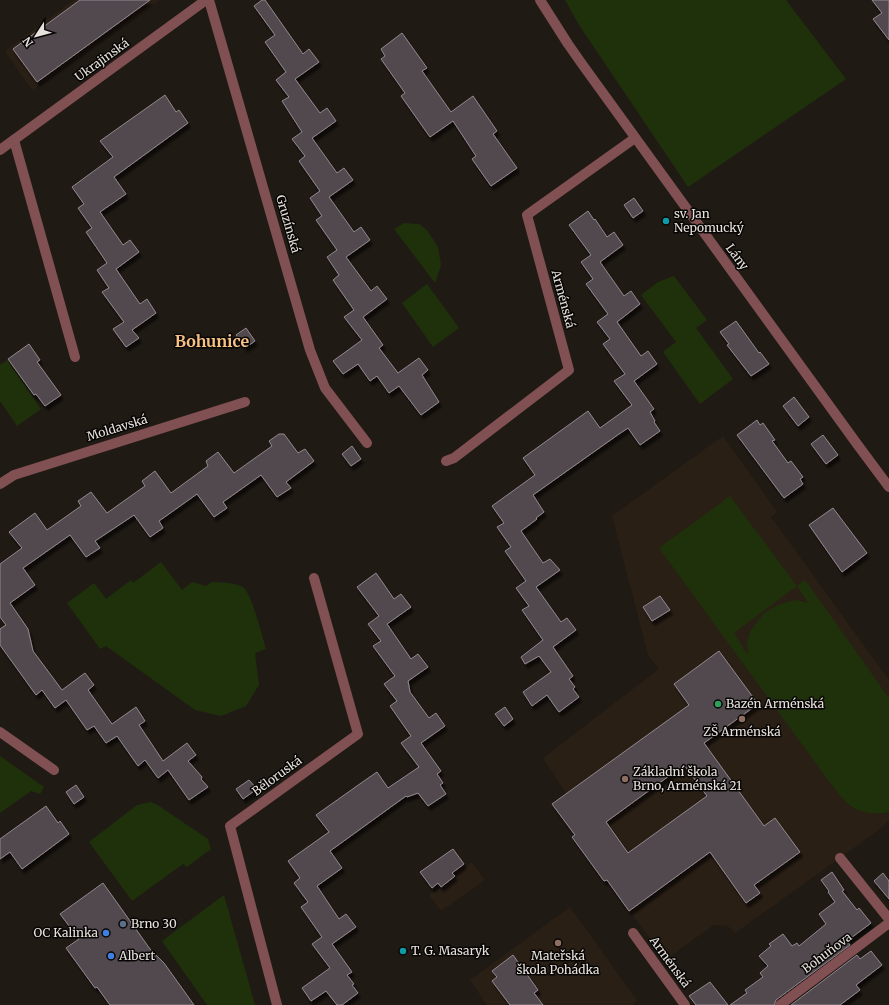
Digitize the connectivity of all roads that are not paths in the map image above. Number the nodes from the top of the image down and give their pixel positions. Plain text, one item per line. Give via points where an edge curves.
1 (206, 0) edge
2 (210, 0) edge
3 (540, 0) edge
4 (635, 138) junction
5 (14, 140) junction
6 (0, 150) edge
7 (75, 357) dead end
8 (245, 402) dead end
9 (367, 444) dead end
10 (446, 461) dead end
11 (0, 484) edge
12 (889, 487) edge
13 (314, 578) dead end
14 (0, 732) edge
15 (54, 770) dead end
16 (840, 858) dead end
17 (889, 919) edge
18 (889, 923) edge
19 (633, 933) dead end
20 (277, 1005) edge
21 (685, 1005) edge
22 (780, 1005) edge

1 - 5 street, Ukrajinská
2 - 9 street, Gruzínská via 310,350 325,388
3 - 4 street, Lány
4 - 10 street, Arménská via 527,215 569,370 454,458
4 - 12 street, Lány
5 - 6 street, Ukrajinská
5 - 7 street
8 - 11 street, Moldavská via 14,475
13 - 20 street, Běloruská via 358,734 230,826
14 - 15 street
16 - 17 street
18 - 22 street, Bohuňova
19 - 21 street, Arménská

